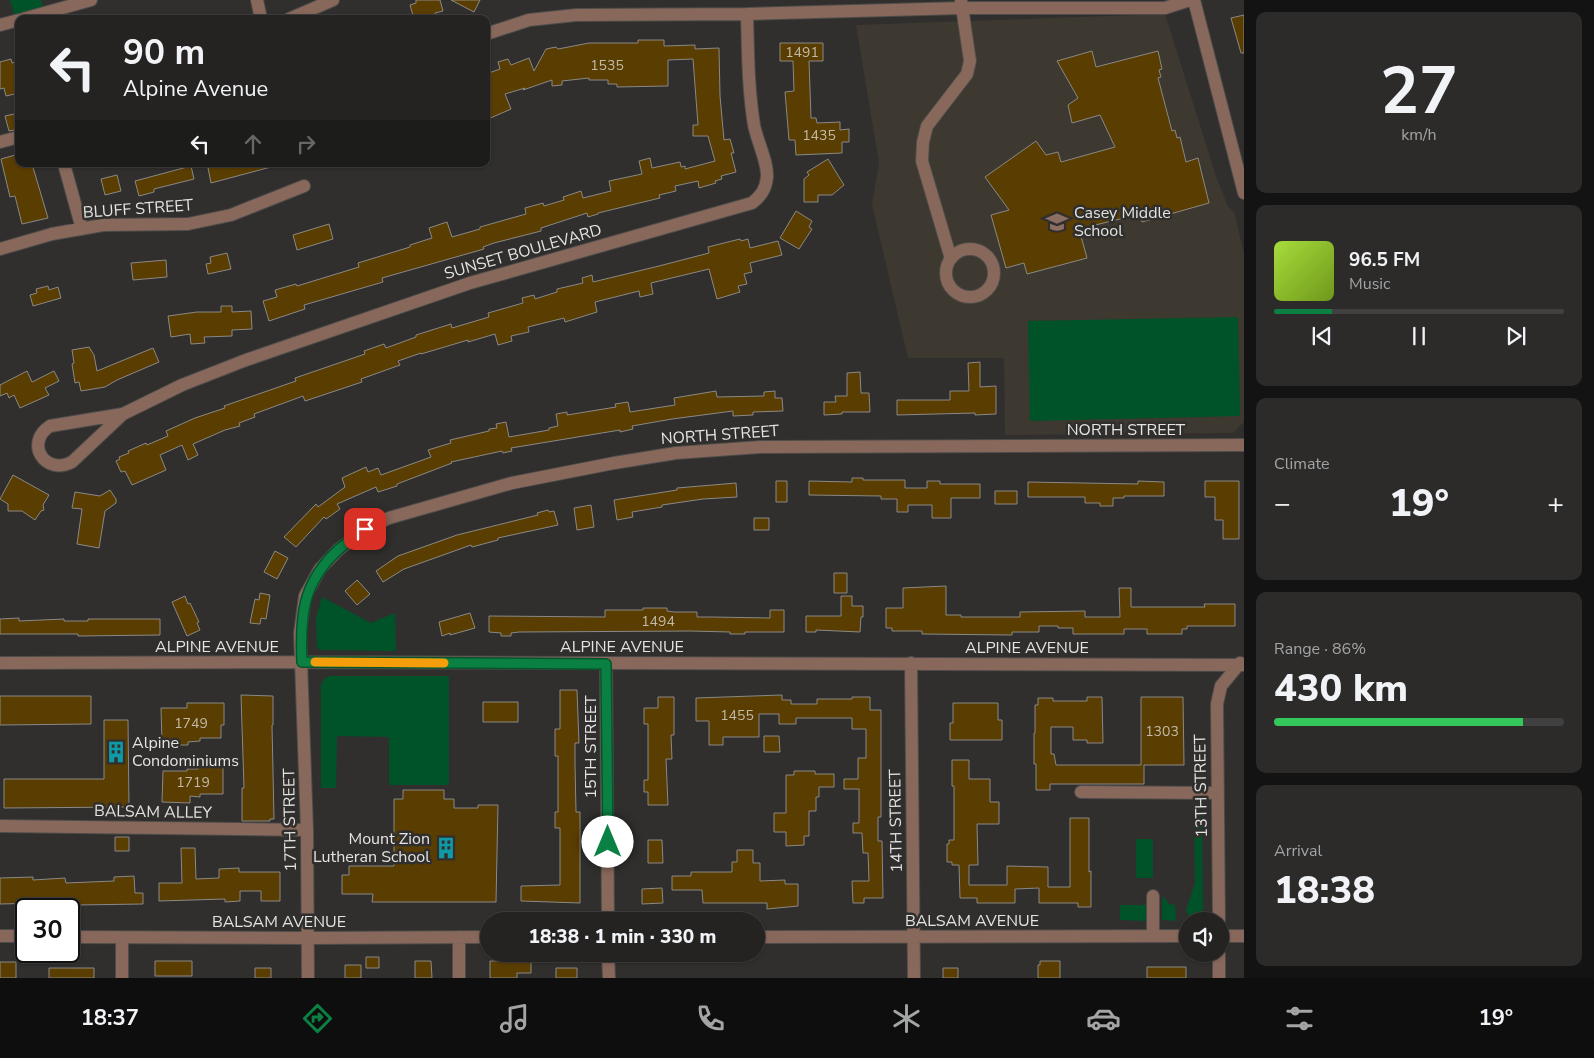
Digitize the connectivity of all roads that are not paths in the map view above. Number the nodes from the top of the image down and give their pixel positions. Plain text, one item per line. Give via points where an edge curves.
1 (91, 0) edge
2 (257, 0) edge
3 (333, 0) edge
4 (1192, 0) edge
5 (962, 4) edge
6 (747, 14) junction
7 (39, 15) edge
8 (260, 15) edge
9 (298, 15) edge
10 (15, 21) edge
11 (0, 25) edge
12 (490, 33) edge
13 (15, 138) edge
14 (0, 142) edge
15 (65, 167) edge
16 (304, 186) dead end
17 (1244, 193) edge
18 (82, 229) junction
19 (0, 249) edge
20 (951, 259) dead end
21 (123, 414) junction
22 (1244, 445) edge
23 (302, 662) junction
24 (0, 663) edge
25 (1242, 663) edge
26 (606, 664) junction
27 (911, 664) junction
28 (1081, 792) dead end
29 (1217, 793) junction
30 (0, 826) edge
31 (306, 830) junction
32 (1153, 896) dead end
33 (608, 912) edge
34 (1219, 912) edge
35 (0, 936) edge
36 (15, 936) edge
37 (1154, 936) junction
38 (1179, 936) edge
39 (1229, 936) edge
40 (1244, 936) edge
41 (80, 937) edge
42 (459, 937) junction
43 (480, 937) edge
44 (765, 937) edge
45 (913, 937) junction
46 (122, 938) junction
47 (308, 938) junction
48 (608, 962) edge
49 (1219, 962) edge
50 (122, 978) edge
51 (308, 978) edge
52 (459, 978) edge
53 (609, 978) edge
54 (914, 978) edge
55 (1219, 978) edge

1 - 7 street
2 - 8 street
3 - 9 street
4 - 5 street via 1164,8
4 - 17 street
5 - 6 street
5 - 20 street via 970,60 967,74 927,126 922,161
6 - 12 street via 576,15 529,20
6 - 21 street, SUNSET BOULEVARD via 748,81 767,175 766,186 752,203 470,283 246,360 182,385
10 - 11 street
13 - 14 street
15 - 18 street
16 - 18 street, BLUFF STREET via 231,215 188,224
18 - 19 street, BLUFF STREET
21 - 21 street, SUNSET BOULEVARD via 66,466 51,465 41,456 38,442 50,426
22 - 23 street, NORTH STREET via 760,447 676,453 512,483 389,518 365,529 338,550 320,570 305,596 300,633
23 - 24 street, ALPINE AVENUE
23 - 26 street, ALPINE AVENUE
23 - 31 street, 17TH STREET
25 - 27 street, ALPINE AVENUE
25 - 29 street, 13TH STREET via 1224,680 1218,697
26 - 27 street, ALPINE AVENUE
26 - 33 street, 15TH STREET
27 - 45 street, 14TH STREET
28 - 29 street
29 - 34 street, 13TH STREET
30 - 31 street, BALSAM ALLEY
31 - 47 street, 17TH STREET
32 - 37 street
35 - 36 street
37 - 38 street, BALSAM AVENUE
37 - 45 street, BALSAM AVENUE
39 - 40 street
41 - 46 street, BALSAM AVENUE
42 - 43 street, BALSAM AVENUE
42 - 47 street, BALSAM AVENUE
42 - 52 street
44 - 45 street, BALSAM AVENUE
45 - 54 street, 14TH STREET
46 - 47 street, BALSAM AVENUE
46 - 50 street
47 - 51 street, 17TH STREET
48 - 53 street
49 - 55 street

